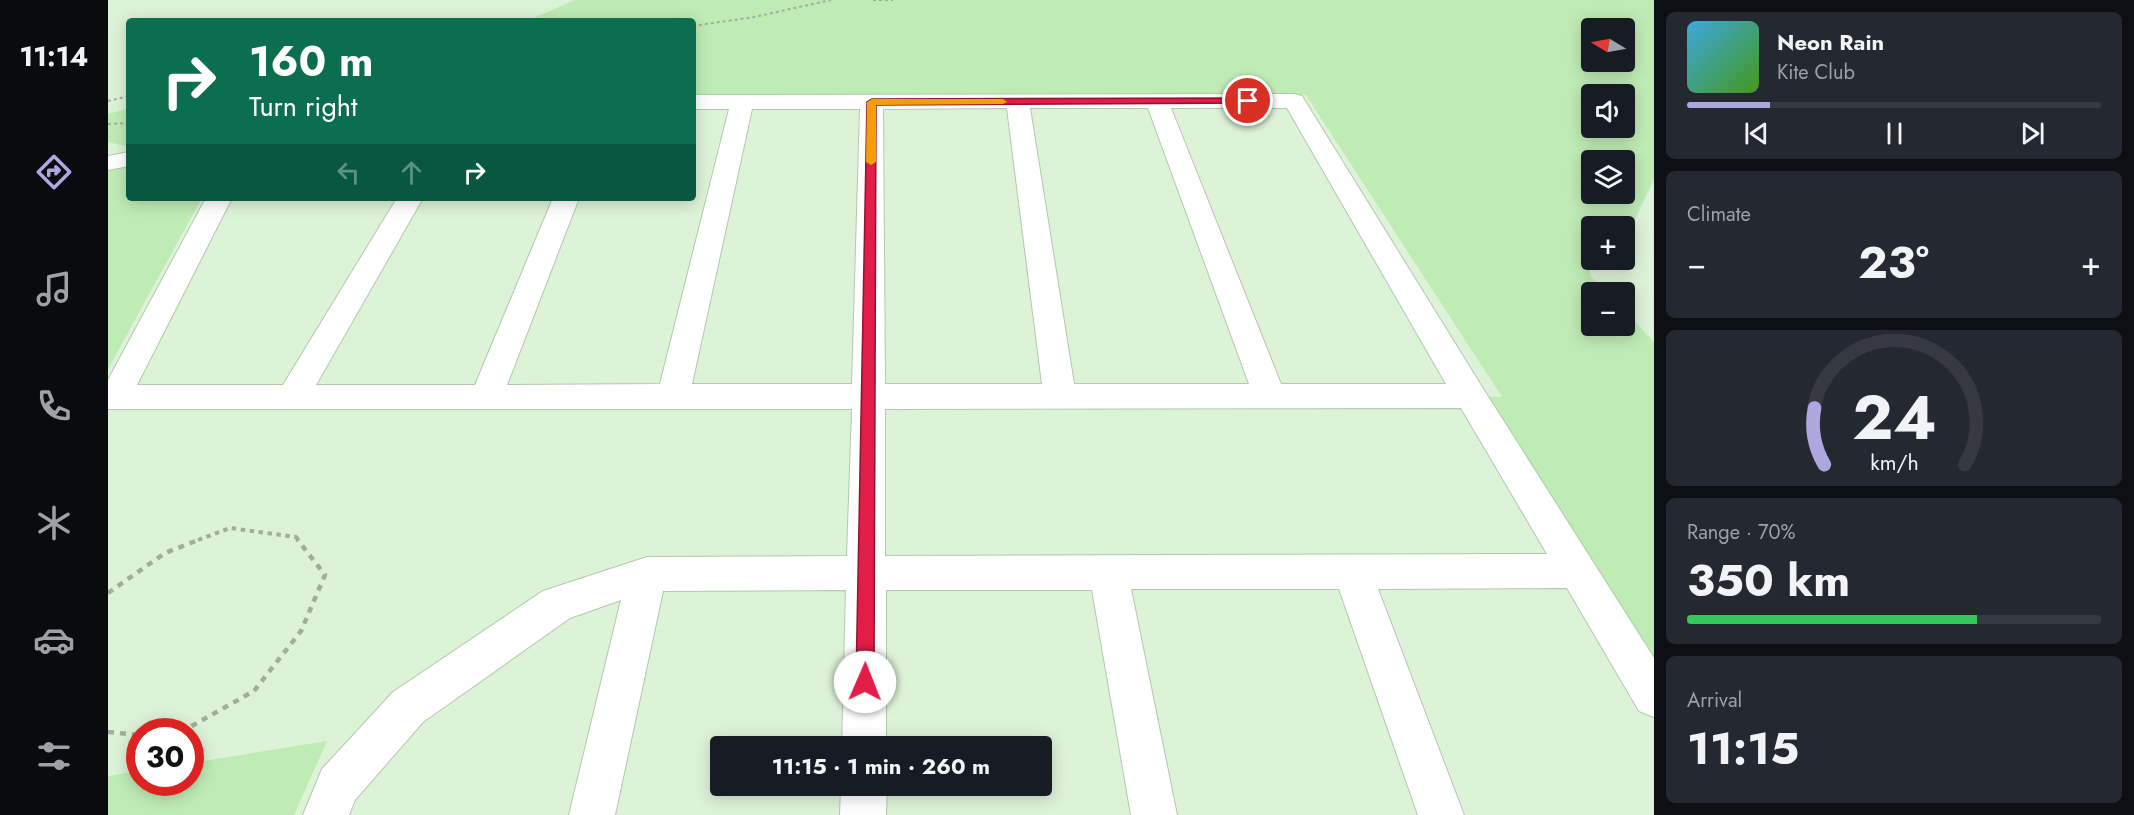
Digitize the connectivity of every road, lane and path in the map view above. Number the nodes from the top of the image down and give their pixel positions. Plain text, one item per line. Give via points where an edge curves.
1 (831, 0) edge
2 (873, 0) edge
3 (893, 0) edge
4 (696, 26) edge
5 (126, 97) edge
6 (108, 101) edge
7 (1017, 101) junction
8 (1156, 101) junction
9 (696, 102) edge
10 (742, 102) junction
11 (872, 102) junction
12 (126, 123) edge
13 (108, 124) edge
14 (126, 160) edge
15 (108, 163) edge
16 (217, 201) edge
17 (408, 201) edge
18 (565, 201) edge
19 (868, 396) junction
20 (1060, 396) junction
21 (1270, 396) junction
22 (1470, 396) junction
23 (112, 397) edge
24 (292, 397) junction
25 (486, 397) junction
26 (673, 397) junction
27 (1577, 571) junction
28 (1352, 572) junction
29 (1108, 573) junction
30 (647, 574) junction
31 (866, 574) junction
32 (108, 592) edge
33 (1654, 696) edge
34 (204, 719) edge
35 (108, 732) edge
36 (126, 734) edge
37 (864, 736) edge
38 (864, 796) edge
39 (326, 815) edge
40 (592, 815) edge
41 (863, 815) edge
42 (1154, 815) edge
43 (1441, 815) edge

1 - 4 path
2 - 3 path
5 - 6 path
7 - 8 street
7 - 11 street
7 - 20 street
8 - 21 street
8 - 22 street via 1294,101
9 - 10 street
10 - 11 street
10 - 26 street
11 - 19 street
12 - 13 path
14 - 15 street
16 - 23 street
17 - 24 street
18 - 25 street
19 - 20 street
19 - 26 street
19 - 31 street
20 - 21 street
21 - 22 street
22 - 27 street
23 - 24 street
24 - 25 street
25 - 26 street
27 - 28 street
27 - 33 street
28 - 29 street
28 - 43 street
29 - 31 street
29 - 42 street
30 - 31 street
30 - 39 street via 556,604 408,707 338,785
30 - 40 street
31 - 37 street
32 - 34 path via 165,554 231,528 296,537 325,575 301,632 254,691
35 - 36 path
38 - 41 street

